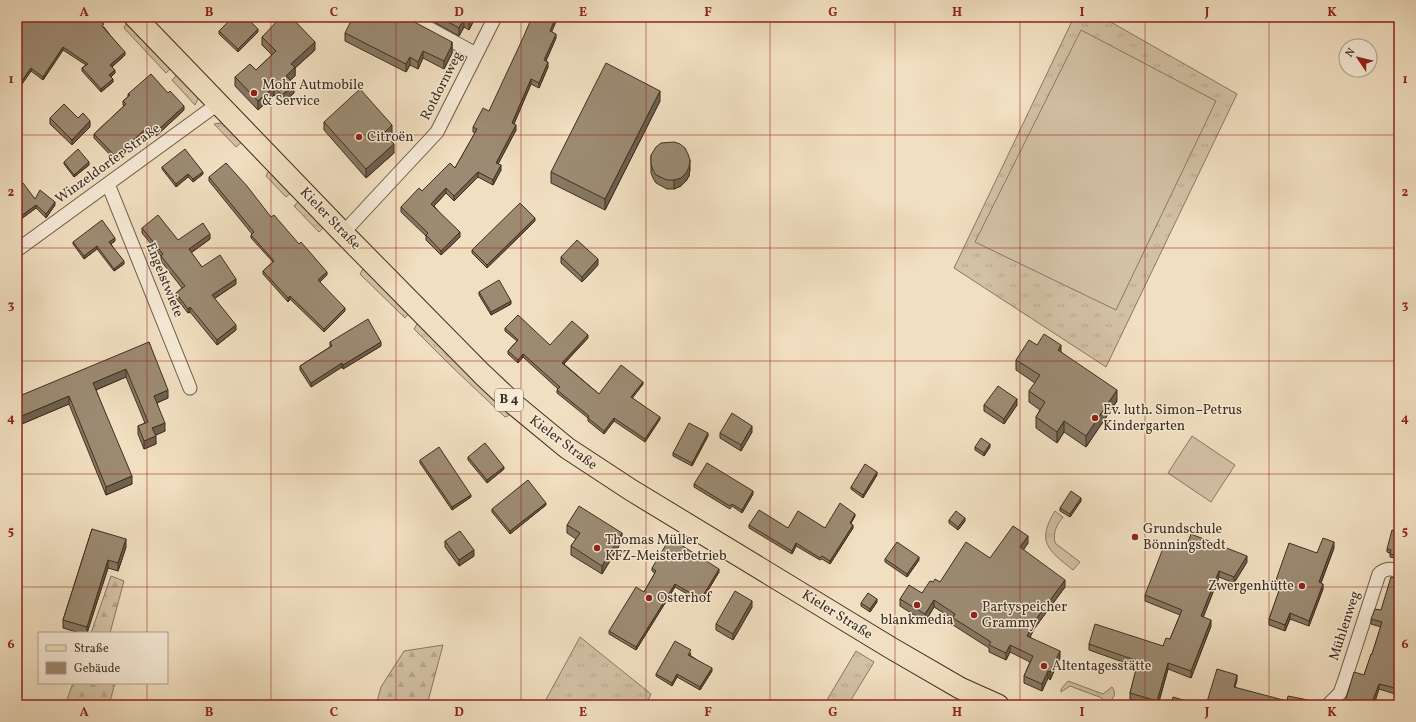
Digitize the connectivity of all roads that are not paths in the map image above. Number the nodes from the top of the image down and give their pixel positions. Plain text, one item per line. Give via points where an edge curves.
1 (135, 17) edge
2 (408, 17) edge
3 (495, 17) edge
4 (476, 54) junction
5 (219, 103) junction
6 (108, 184) junction
7 (343, 233) junction
8 (17, 250) edge
9 (190, 388) dead end
10 (1399, 571) edge
11 (998, 705) edge
12 (1328, 705) edge

1 - 5 main road, Kieler Straße / B 4
2 - 4 street
3 - 4 street, Rotdornweg
4 - 7 street, Rotdornweg via 437,132
5 - 6 street, Winzeldorfer Straße
5 - 7 main road, Kieler Straße / B 4
6 - 8 street, Winzeldorfer Straße
6 - 9 street, Engelstwiete
7 - 11 main road, Kieler Straße / B 4 via 509,400 567,448 630,490 891,648 960,688
10 - 12 street, Mühlenweg via 1391,568 1379,574 1340,693

